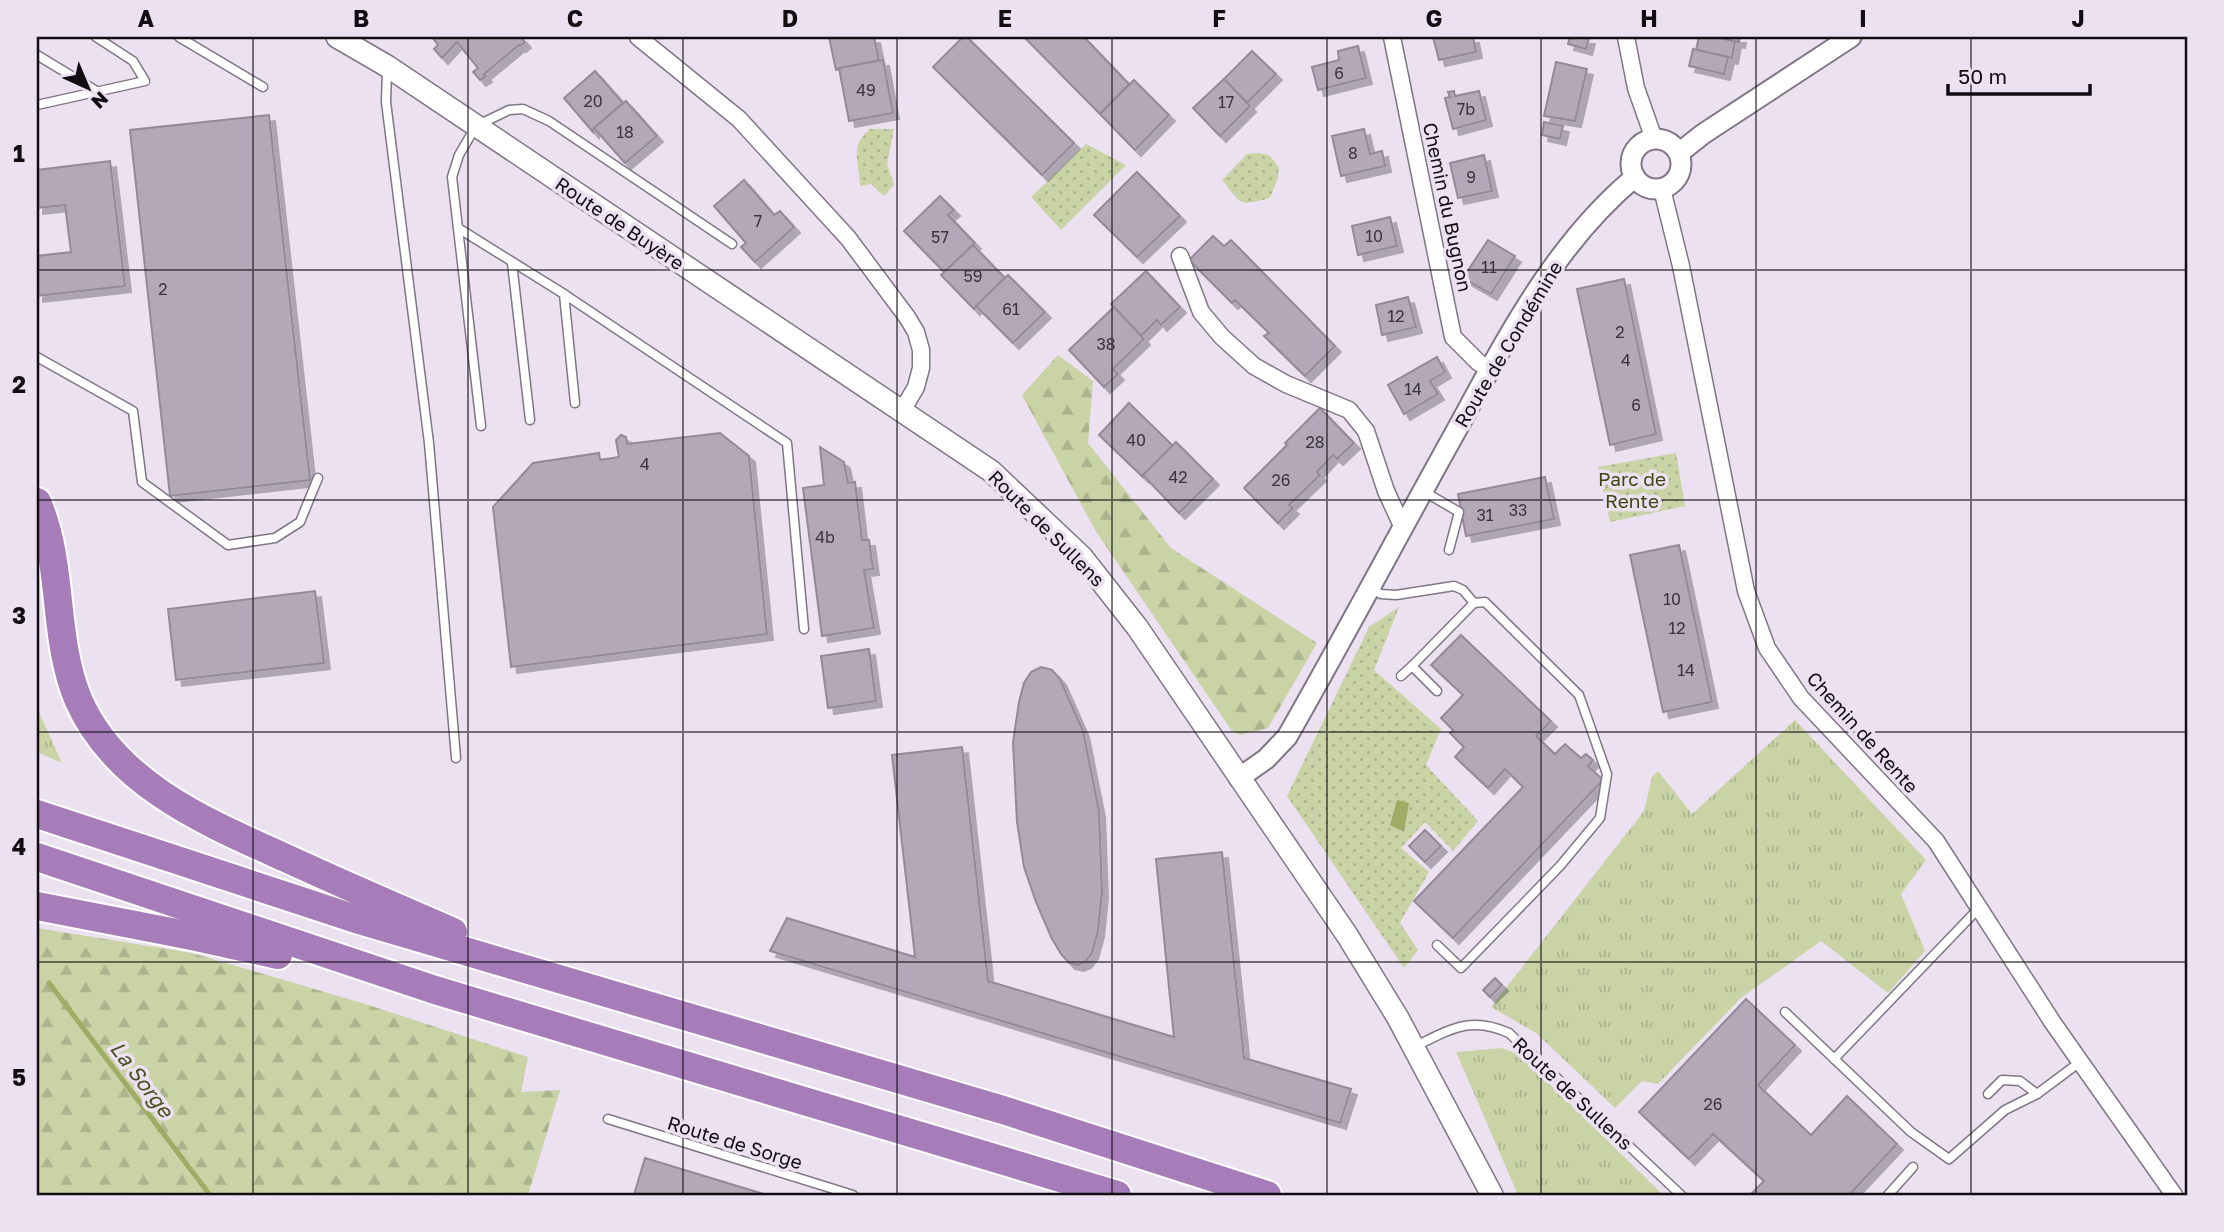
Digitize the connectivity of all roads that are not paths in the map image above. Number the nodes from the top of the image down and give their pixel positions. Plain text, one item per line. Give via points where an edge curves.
1 (96, 37) edge
2 (179, 37) edge
3 (337, 37) edge
4 (638, 37) edge
5 (1392, 37) edge
6 (1626, 37) edge
7 (1851, 37) edge
8 (37, 55) edge
9 (387, 66) junction
10 (263, 87) dead end
11 (98, 92) junction
12 (37, 105) edge
13 (476, 126) junction
14 (1654, 139) junction
15 (1679, 153) junction
16 (1635, 177) junction
17 (1662, 189) junction
18 (458, 228) junction
19 (732, 244) dead end
20 (1180, 256) dead end
21 (512, 263) junction
22 (565, 294) junction
23 (37, 357) edge
24 (1490, 370) junction
25 (575, 403) dead end
26 (902, 411) junction
27 (530, 419) dead end
28 (481, 426) dead end
29 (317, 478) dead end
30 (1423, 491) junction
31 (37, 502) edge
32 (1403, 528) junction
33 (1449, 550) dead end
34 (1369, 588) junction
35 (1474, 603) junction
36 (804, 629) dead end
37 (1412, 666) junction
38 (1401, 676) dead end
39 (1437, 691) dead end
40 (456, 758) dead end
41 (1239, 778) junction
42 (37, 814) edge
43 (37, 857) edge
44 (37, 906) edge
45 (1979, 908) junction
46 (1437, 945) dead end
47 (558, 977) junction
48 (435, 990) junction
49 (1785, 1012) dead end
50 (1414, 1048) junction
51 (1834, 1059) junction
52 (2080, 1062) junction
53 (1988, 1094) dead end
54 (2037, 1094) junction
55 (608, 1119) dead end
56 (1913, 1167) dead end
57 (853, 1195) edge
58 (1117, 1195) edge
59 (1267, 1195) edge
60 (1492, 1195) edge
61 (1681, 1195) edge
62 (1888, 1195) edge
63 (2174, 1195) edge

1 - 11 lane via 133,61 145,81
2 - 10 lane
3 - 9 main road, Route de Buyère
4 - 26 street via 746,127 848,238 906,317 916,332 921,368
5 - 24 street, Chemin du Bugnon via 1453,337
6 - 14 street via 1636,88
7 - 15 street
8 - 11 lane
9 - 13 main road, Route de Buyère
9 - 40 lane via 386,102 429,443
11 - 12 lane
13 - 18 lane via 459,155 453,177
13 - 19 lane via 509,110 523,109 549,121
13 - 26 main road, Route de Buyère
14 - 15 street via 1668,142
14 - 16 street via 1634,153
15 - 17 street via 1681,171
16 - 17 street via 1644,186
16 - 24 street, Route de Condémine via 1596,212 1542,280
17 - 45 street, Chemin de Rente via 1746,591 1767,648 1801,698 1936,841
18 - 21 lane
18 - 28 lane
20 - 32 street via 1201,312 1222,337 1254,366 1349,410 1366,431
21 - 22 lane
21 - 27 lane
22 - 25 lane
22 - 36 lane via 787,443
23 - 29 lane via 132,411 142,482 228,545 275,538 300,522
24 - 30 street, Route de Condémine
26 - 41 main road, Route de Sullens via 990,471 1082,557 1137,627
30 - 32 street, Route de Condémine
30 - 33 lane via 1459,512
31 - 47 highway via 48,536 65,651 78,699 105,742 134,773 167,799 226,831
32 - 34 street, Route de Condémine
34 - 35 lane via 1396,595 1454,586
34 - 41 street, Route de Condémine via 1287,737
35 - 37 lane
35 - 46 lane via 1485,602 1579,695 1606,774 1600,818 1461,968
37 - 38 lane
37 - 39 lane
41 - 50 main road, Route de Sullens via 1347,935
42 - 47 highway via 356,919
43 - 48 highway
44 - 48 highway
45 - 51 lane
45 - 52 street, Chemin de Rente
47 - 59 highway via 1003,1110
48 - 58 highway
49 - 51 lane
50 - 60 main road, Route de Sullens
50 - 61 lane, Route de Sullens via 1458,1026 1487,1025 1509,1033
51 - 54 lane via 1911,1132 1949,1159 2005,1110
52 - 54 lane
52 - 63 street, Chemin de Rente
53 - 54 lane via 2002,1080 2020,1081
55 - 57 lane, Route de Sorge
56 - 62 lane

